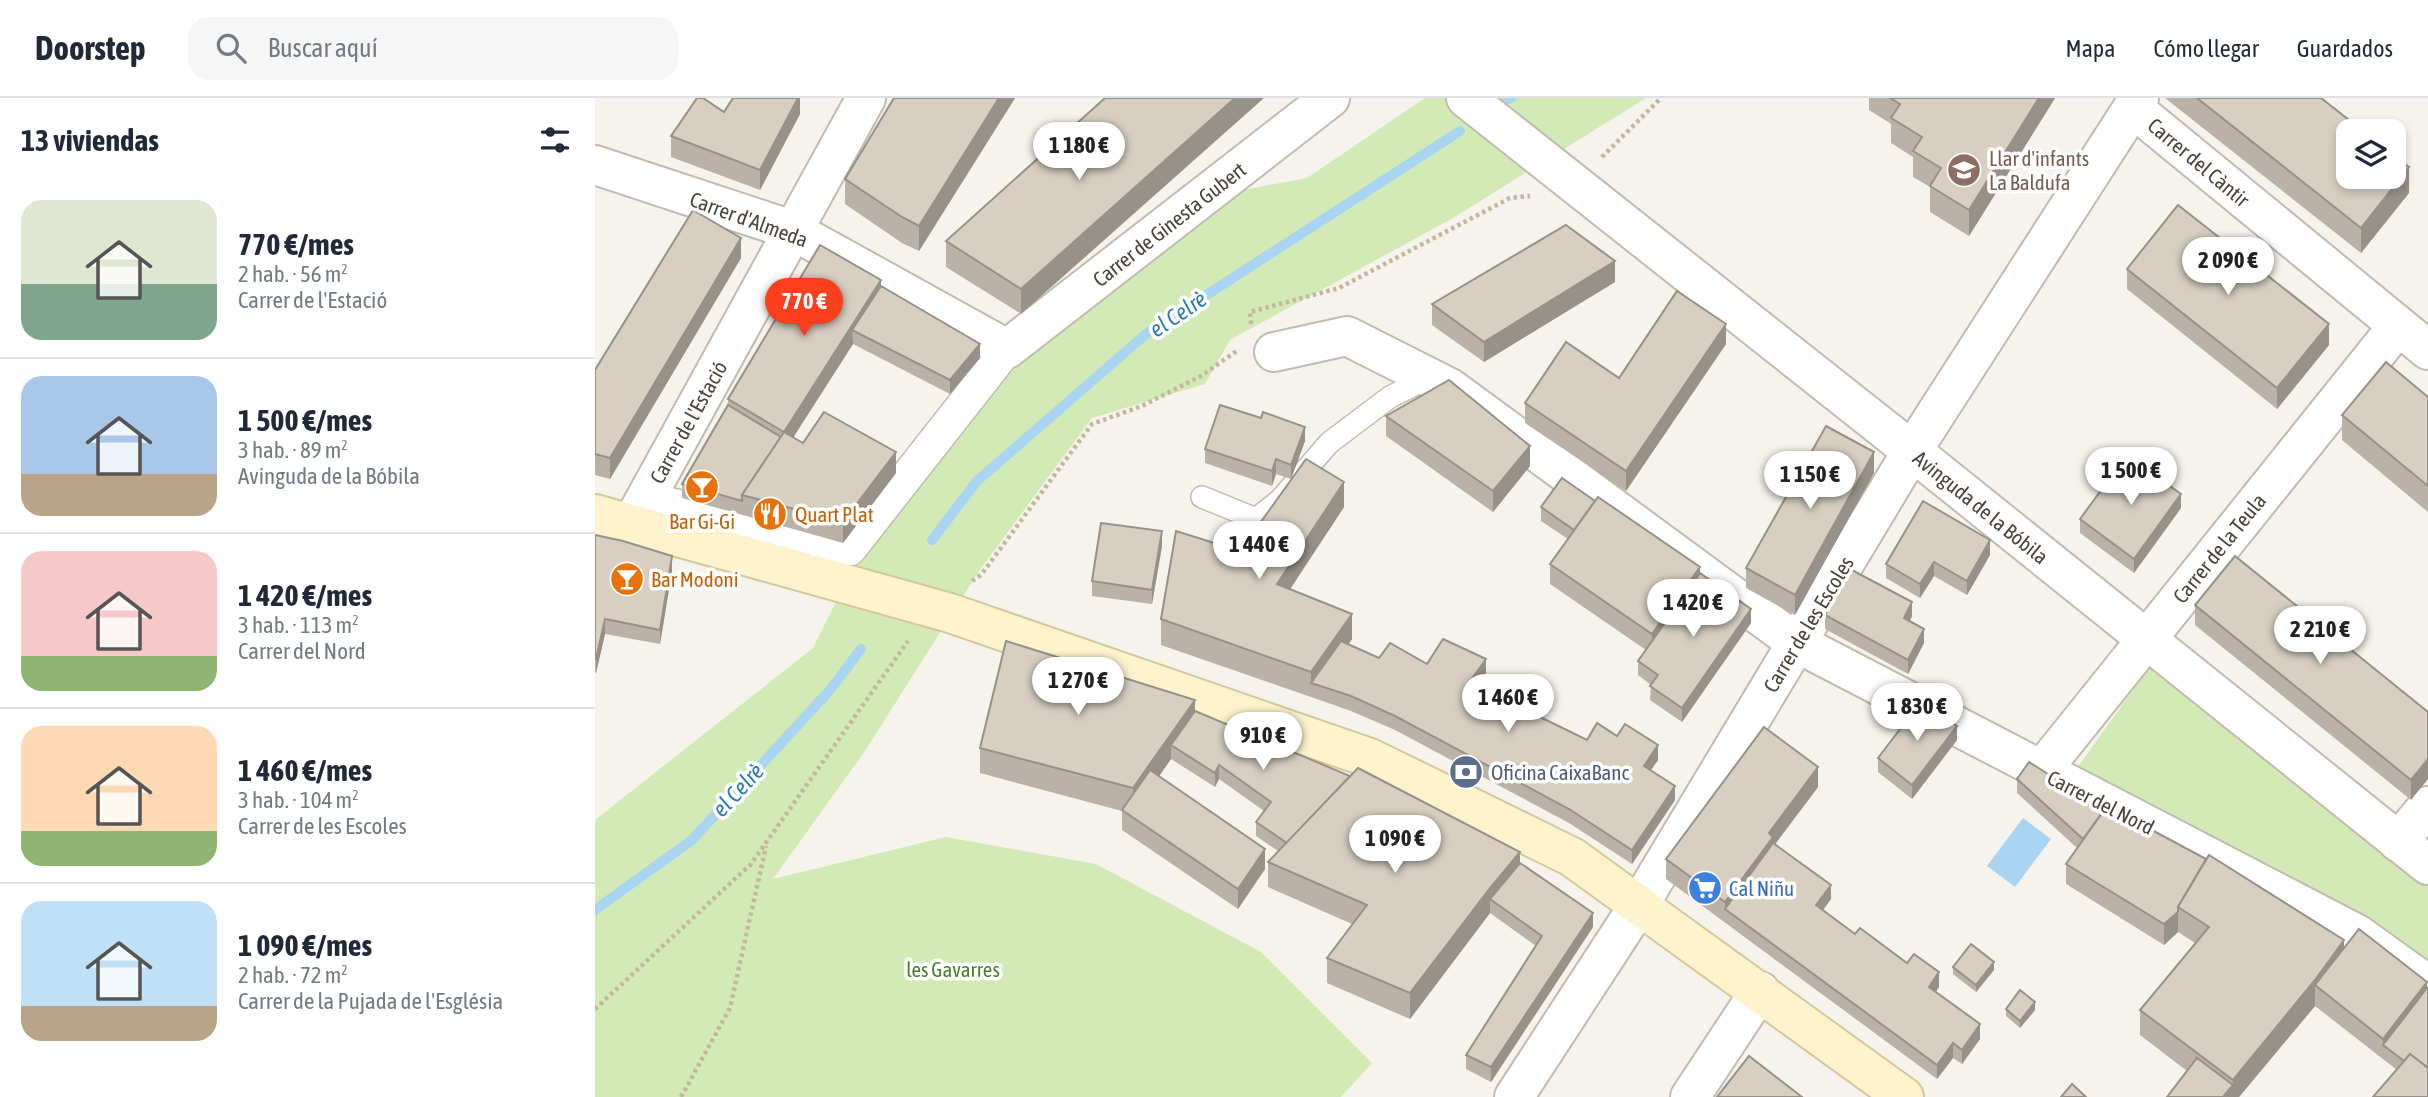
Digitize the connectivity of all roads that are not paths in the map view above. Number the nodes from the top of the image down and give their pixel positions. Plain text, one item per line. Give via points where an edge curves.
1 (866, 98) edge
2 (1330, 98) edge
3 (1466, 98) edge
4 (2136, 103) edge
5 (595, 165) edge
6 (792, 230) junction
7 (2398, 326) junction
8 (1255, 344) road end
9 (1007, 349) junction
10 (2428, 350) edge
11 (1430, 377) junction
12 (1912, 451) junction
13 (1202, 497) dead end
14 (639, 511) junction
15 (595, 514) edge
16 (2145, 639) junction
17 (1797, 643) junction
18 (2041, 771) junction
19 (2428, 806) edge
20 (2398, 842) junction
21 (2428, 865) edge
22 (1639, 905) junction
23 (2428, 985) edge
24 (1760, 991) junction
25 (1524, 1094) edge
26 (1691, 1097) edge
27 (1904, 1097) edge

1 - 6 street, Carrer de l'Estació
2 - 9 street, Carrer de Ginesta Gubert
3 - 12 street, Avinguda de la Bóbila
4 - 7 street, Carrer del Càntir
4 - 12 street, Carrer de les Escoles
5 - 6 street, Carrer d'Almeda
6 - 9 street, Carrer d'Almeda
6 - 14 street, Carrer de l'Estació
7 - 10 street, Carrer del Càntir
7 - 16 street, Carrer de la Teula
8 - 11 street, Carrer del Nord via 1347,336
9 - 14 street via 850,549
11 - 13 lane via 1390,397 1329,443 1280,500 1256,519
11 - 17 street, Carrer del Nord
12 - 16 street, Avinguda de la Bóbila
12 - 17 street, Carrer de les Escoles
14 - 15 main road
14 - 22 main road via 1370,758 1572,857
16 - 18 street, Carrer de la Teula
16 - 20 street, Avinguda de la Bóbila
17 - 18 street, Carrer del Nord
17 - 22 street, Carrer de les Escoles
18 - 23 street, Carrer del Nord via 2357,934
19 - 20 street
20 - 21 street, Avinguda de la Bóbila
22 - 24 main road
22 - 25 street, Carrer de les Escoles
24 - 26 street
24 - 27 main road

